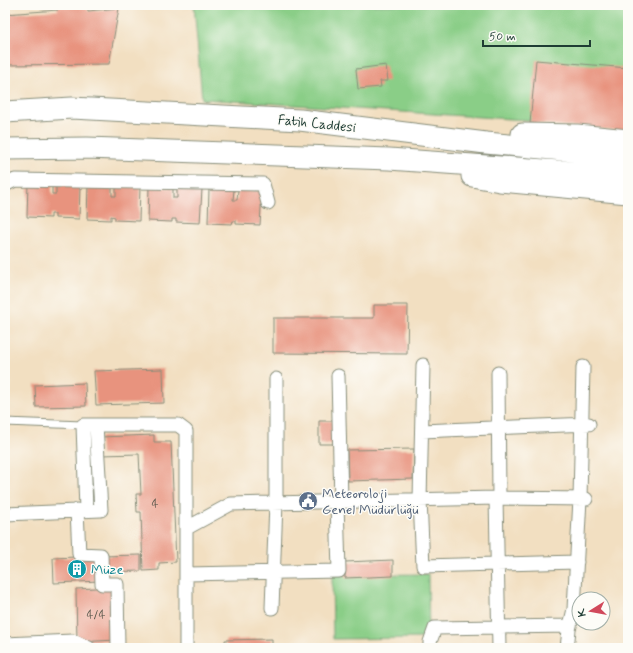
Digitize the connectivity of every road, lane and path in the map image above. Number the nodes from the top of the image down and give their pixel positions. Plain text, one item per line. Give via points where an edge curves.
1 (5, 112) edge
2 (415, 134) junction
3 (628, 140) edge
4 (5, 149) edge
5 (628, 156) edge
6 (389, 159) junction
7 (570, 161) junction
8 (628, 176) edge
9 (5, 185) edge
10 (628, 193) edge
11 (268, 203) dead end
12 (423, 365) dead end
13 (583, 367) dead end
14 (498, 373) dead end
15 (338, 376) dead end
16 (276, 379) dead end
17 (5, 422) edge
18 (89, 425) junction
19 (585, 425) junction
20 (498, 427) junction
21 (422, 431) junction
22 (497, 498) junction
23 (583, 499) junction
24 (420, 500) junction
25 (339, 502) junction
26 (276, 503) junction
27 (82, 510) junction
28 (5, 514) edge
29 (187, 528) junction
30 (577, 562) junction
31 (497, 564) junction
32 (274, 572) junction
33 (187, 574) junction
34 (272, 608) dead end
35 (570, 626) junction
36 (499, 628) junction
37 (5, 644) edge
38 (89, 648) edge
39 (118, 648) edge
40 (186, 648) edge
41 (430, 648) edge
42 (500, 648) edge
43 (567, 648) edge

1 - 2 main road, Fatih Caddesi via 87,109 300,120
2 - 3 main road via 577,135
2 - 7 main road, Fatih Caddesi
4 - 6 main road, Fatih Caddesi via 87,148
5 - 7 main road, Fatih Caddesi
6 - 7 main road, Fatih Caddesi
6 - 10 main road via 500,181
7 - 8 main road, Fatih Caddesi
9 - 11 street via 15,180 263,184
12 - 21 street
13 - 19 street
14 - 20 street
15 - 25 street
16 - 26 street
17 - 18 lane
18 - 27 street
18 - 27 street via 101,510
18 - 29 street via 178,425 186,431
19 - 20 street
19 - 23 street
20 - 21 street
20 - 22 street
21 - 24 street
22 - 23 street
22 - 24 street
22 - 31 street
23 - 30 street
24 - 25 street
24 - 31 street via 423,566
25 - 26 street
25 - 32 street via 339,571
26 - 29 street via 231,504
26 - 32 street
27 - 28 street
27 - 39 street via 79,554 101,554 102,584 117,584
29 - 33 street
30 - 31 street
30 - 35 street via 574,609
31 - 36 street
32 - 33 street
32 - 34 street
33 - 40 street
35 - 36 street
35 - 43 street
36 - 41 street via 435,628
36 - 42 street
37 - 38 street via 73,641

